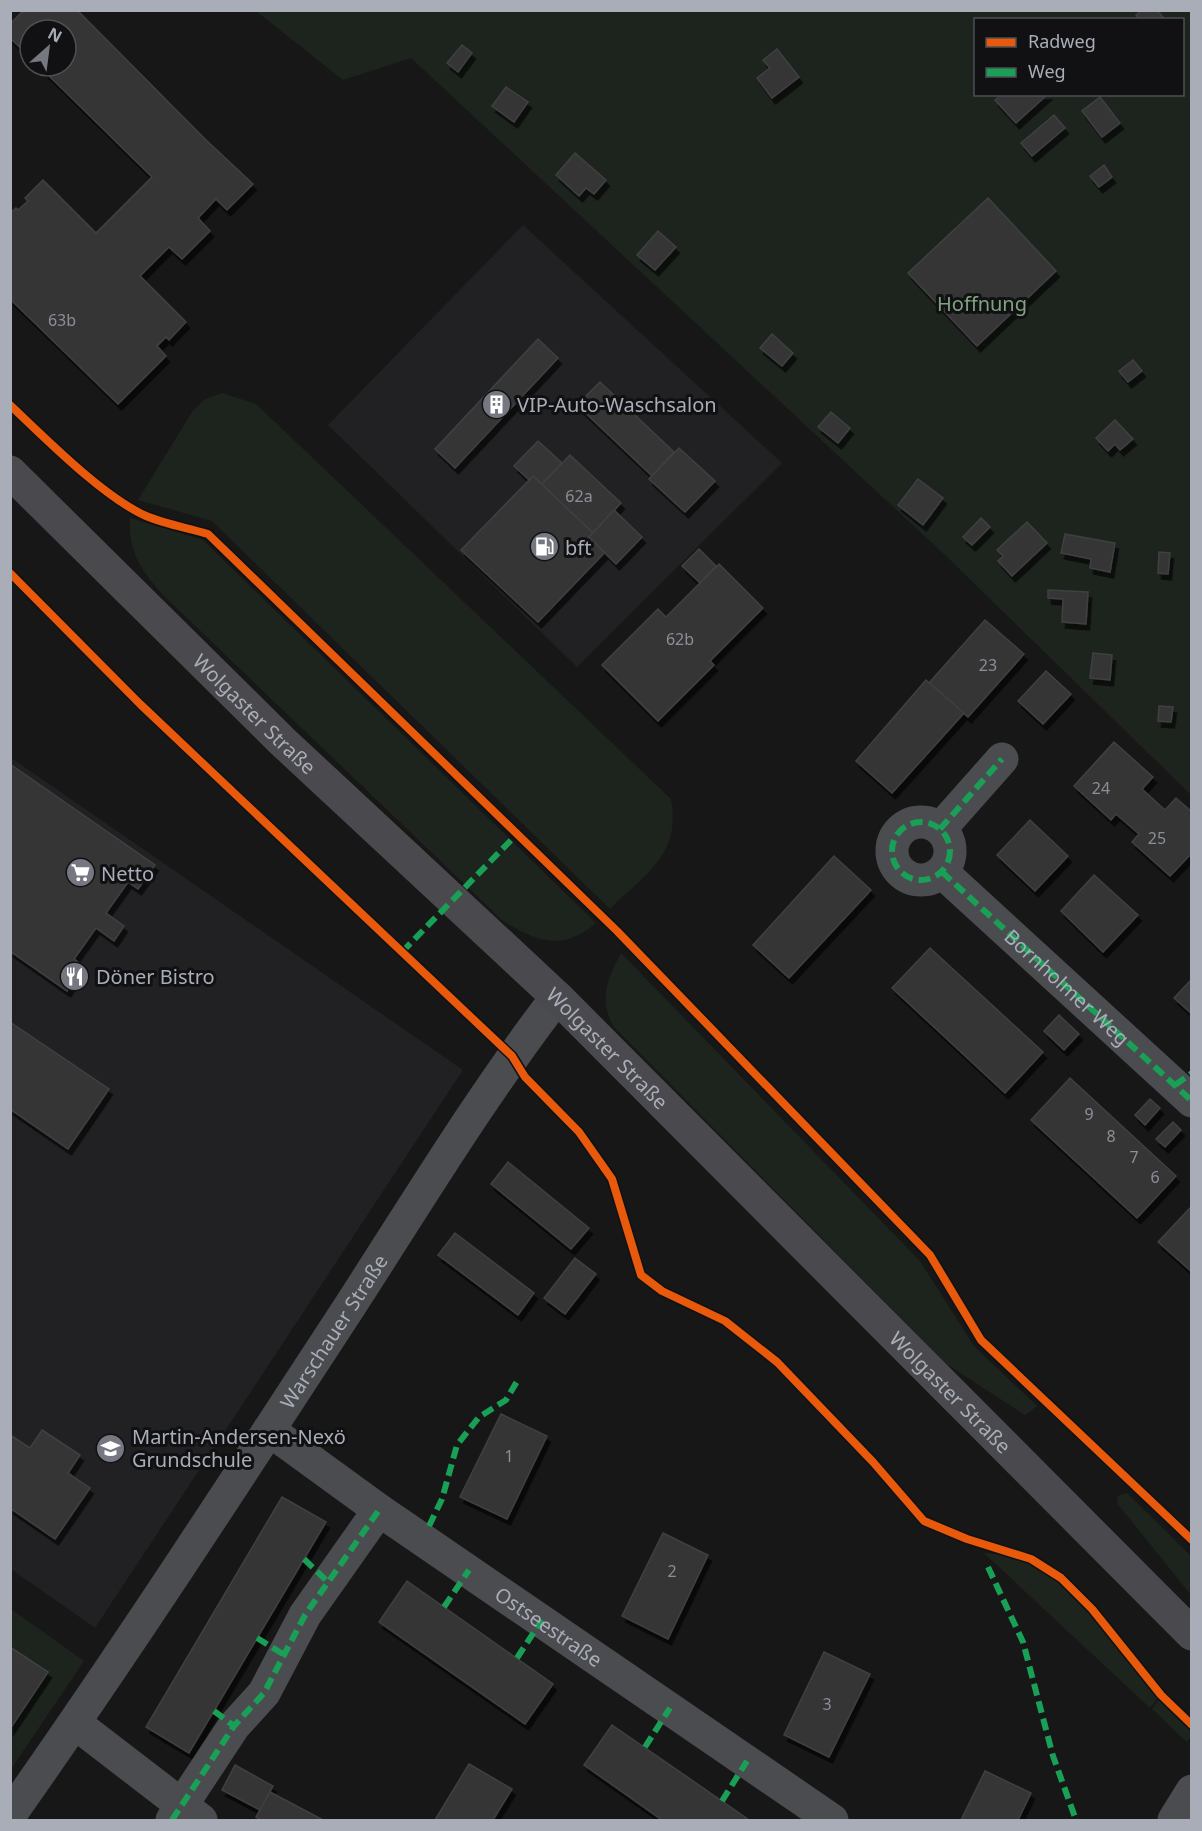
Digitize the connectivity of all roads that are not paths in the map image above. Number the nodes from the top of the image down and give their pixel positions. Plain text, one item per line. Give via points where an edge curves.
1 (10, 472) edge
2 (1002, 759) dead end
3 (940, 829) junction
4 (942, 872) junction
5 (557, 997) junction
6 (1191, 1101) edge
7 (269, 1430) junction
8 (379, 1510) junction
9 (1191, 1634) edge
10 (75, 1723) junction
11 (1191, 1791) edge
12 (10, 1815) edge
13 (185, 1815) edge
14 (832, 1821) edge
15 (1174, 1821) edge

1 - 5 main road, Wolgaster Straße via 282,741
2 - 3 street
3 - 4 street via 950,855
3 - 4 street via 913,822 898,832 891,851 905,877 925,881
4 - 6 street, Bornholmer Weg
5 - 7 street, Warschauer Straße via 495,1081
5 - 9 main road, Wolgaster Straße
7 - 8 street, Ostseestraße
7 - 10 street, Warschauer Straße
8 - 13 street via 305,1615 264,1693 234,1726
8 - 14 street, Ostseestraße
10 - 12 street, Warschauer Straße
10 - 13 street
11 - 15 street

